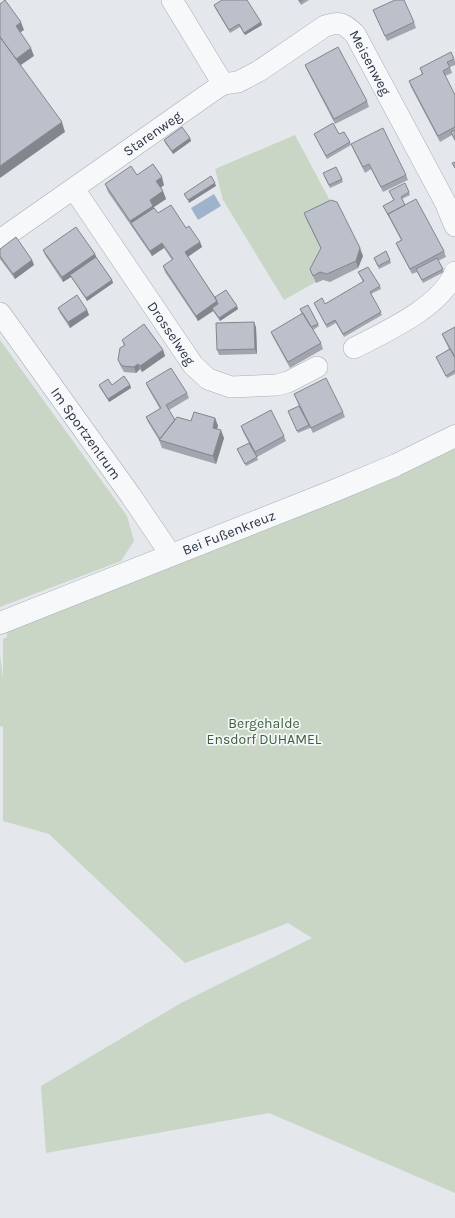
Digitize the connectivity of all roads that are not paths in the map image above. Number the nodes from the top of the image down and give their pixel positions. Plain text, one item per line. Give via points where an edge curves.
1 (172, 0) edge
2 (223, 84) junction
3 (74, 189) junction
4 (455, 226) edge
5 (0, 240) edge
6 (455, 272) edge
7 (0, 314) edge
8 (354, 348) dead end
9 (318, 367) dead end
10 (455, 436) edge
11 (171, 555) junction
12 (0, 623) edge

1 - 2 street
2 - 3 street, Starenweg
2 - 4 street, Meisenweg via 238,82 259,71 325,26 341,23 355,34 445,202
3 - 5 street, Starenweg
3 - 9 street, Drosselweg via 193,365 208,380 232,387 277,385
6 - 8 street via 442,292 431,302 395,326
7 - 11 street, Im Sportzentrum
10 - 11 street, Bei Fußenkreuz via 396,465
11 - 12 street, Bei Fußenkreuz

